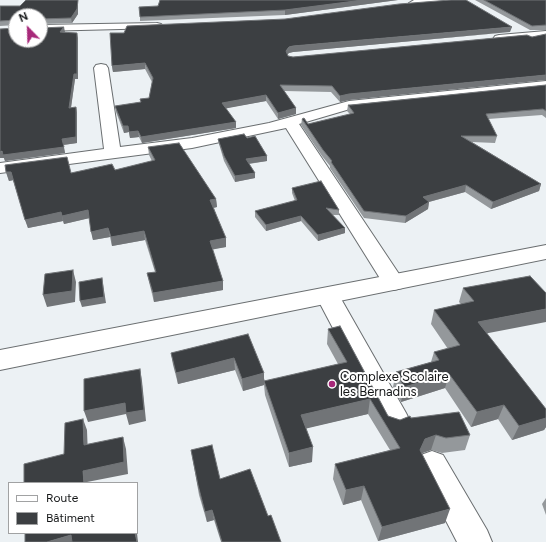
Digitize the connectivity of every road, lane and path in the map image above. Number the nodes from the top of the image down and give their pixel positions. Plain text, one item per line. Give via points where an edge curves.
1 (449, 0) edge
2 (406, 4) edge
3 (508, 25) edge
4 (169, 26) edge
5 (48, 28) edge
6 (546, 34) edge
7 (529, 36) junction
8 (490, 40) edge
9 (546, 45) edge
10 (101, 68) dead end
11 (546, 85) edge
12 (290, 122) junction
13 (113, 153) junction
14 (0, 168) edge
15 (546, 252) edge
16 (394, 283) junction
17 (328, 296) junction
18 (0, 360) edge
19 (396, 421) edge
20 (432, 465) dead end
21 (475, 542) edge

1 - 2 street
3 - 7 street
4 - 5 street
6 - 7 street
7 - 8 street
7 - 9 street
10 - 13 street
11 - 12 street via 349,105
12 - 13 street via 192,143
12 - 16 street
13 - 14 street
15 - 16 street
16 - 17 street
17 - 18 street
17 - 19 street
20 - 21 street

